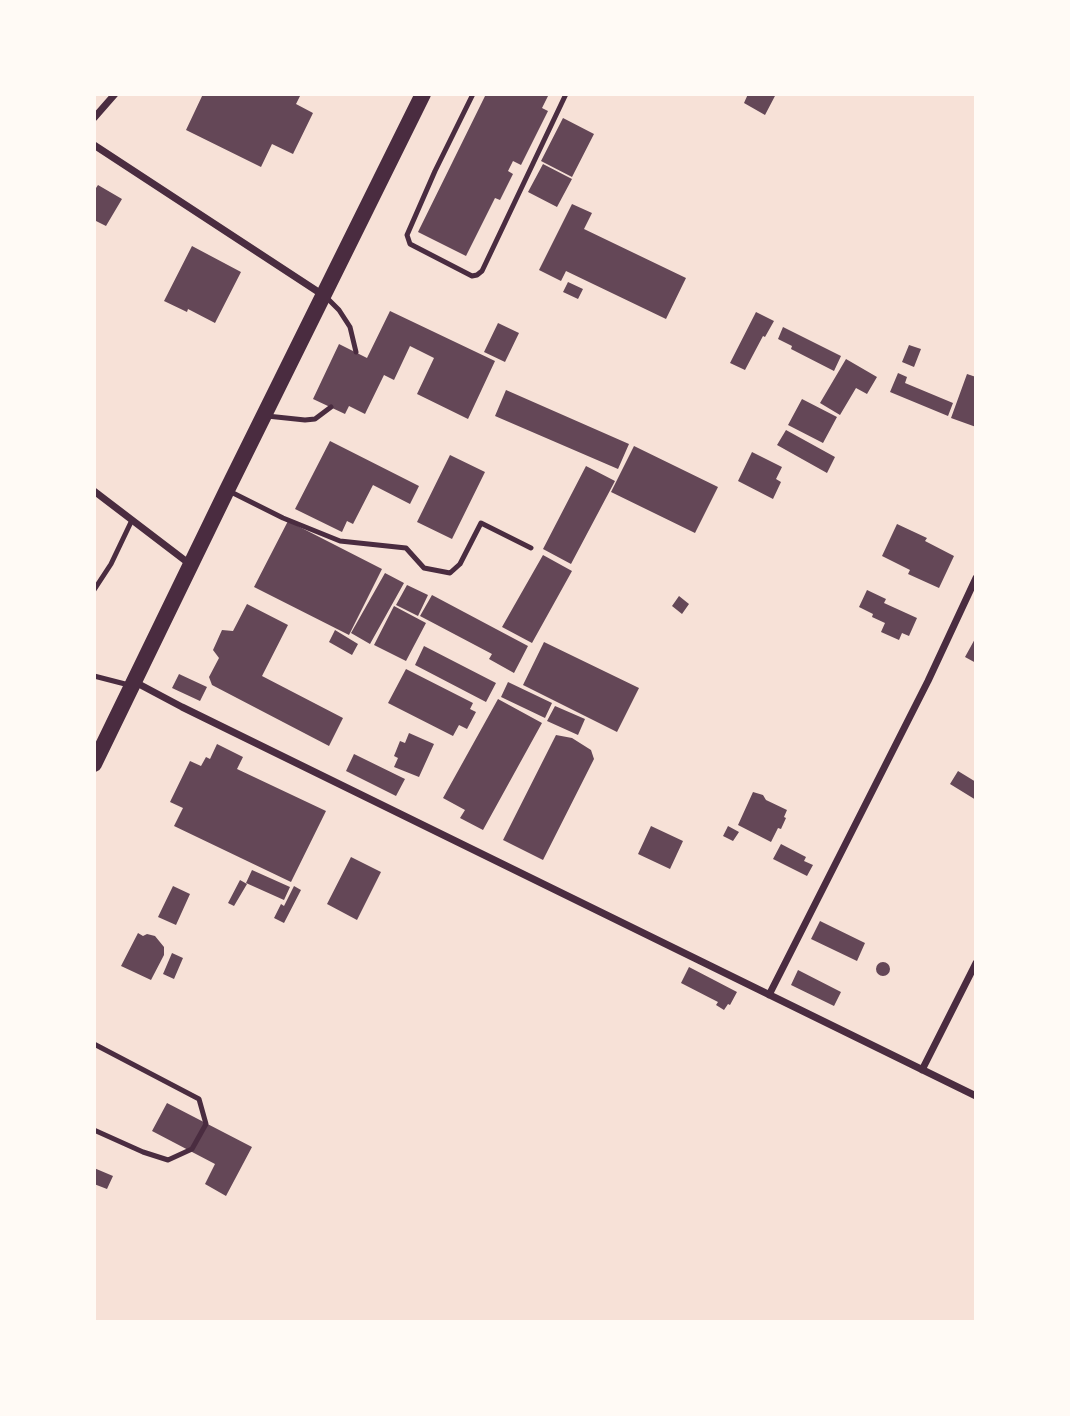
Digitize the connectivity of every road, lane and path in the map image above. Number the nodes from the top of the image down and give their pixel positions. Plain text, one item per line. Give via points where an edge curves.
1 (115, 94) edge
2 (423, 94) edge
3 (473, 94) edge
4 (566, 94) edge
5 (94, 118) edge
6 (94, 145) edge
7 (324, 295) junction
8 (356, 352) dead end
9 (331, 407) dead end
10 (264, 416) junction
11 (227, 490) junction
12 (94, 491) edge
13 (132, 520) junction
14 (531, 548) dead end
15 (192, 565) junction
16 (975, 578) edge
17 (94, 590) edge
18 (94, 676) edge
19 (133, 684) junction
20 (98, 750) edge
21 (94, 764) edge
22 (975, 963) edge
23 (769, 995) junction
24 (94, 1044) edge
25 (922, 1070) junction
26 (975, 1096) edge
27 (94, 1130) edge

1 - 5 street
2 - 7 main road
3 - 4 lane via 407,235 410,244 472,275 482,271
6 - 7 street
7 - 8 lane via 350,327
7 - 10 main road
9 - 10 lane via 315,419
10 - 11 main road
11 - 14 lane via 340,541 406,548 424,568 450,573 460,564 481,523
11 - 15 main road
12 - 13 street
13 - 15 street
13 - 17 lane
15 - 19 main road
16 - 23 street
18 - 19 lane
19 - 20 main road
19 - 23 street
20 - 21 main road
22 - 25 street
23 - 25 street
24 - 27 lane via 199,1100 205,1124 192,1149 168,1160
25 - 26 street

